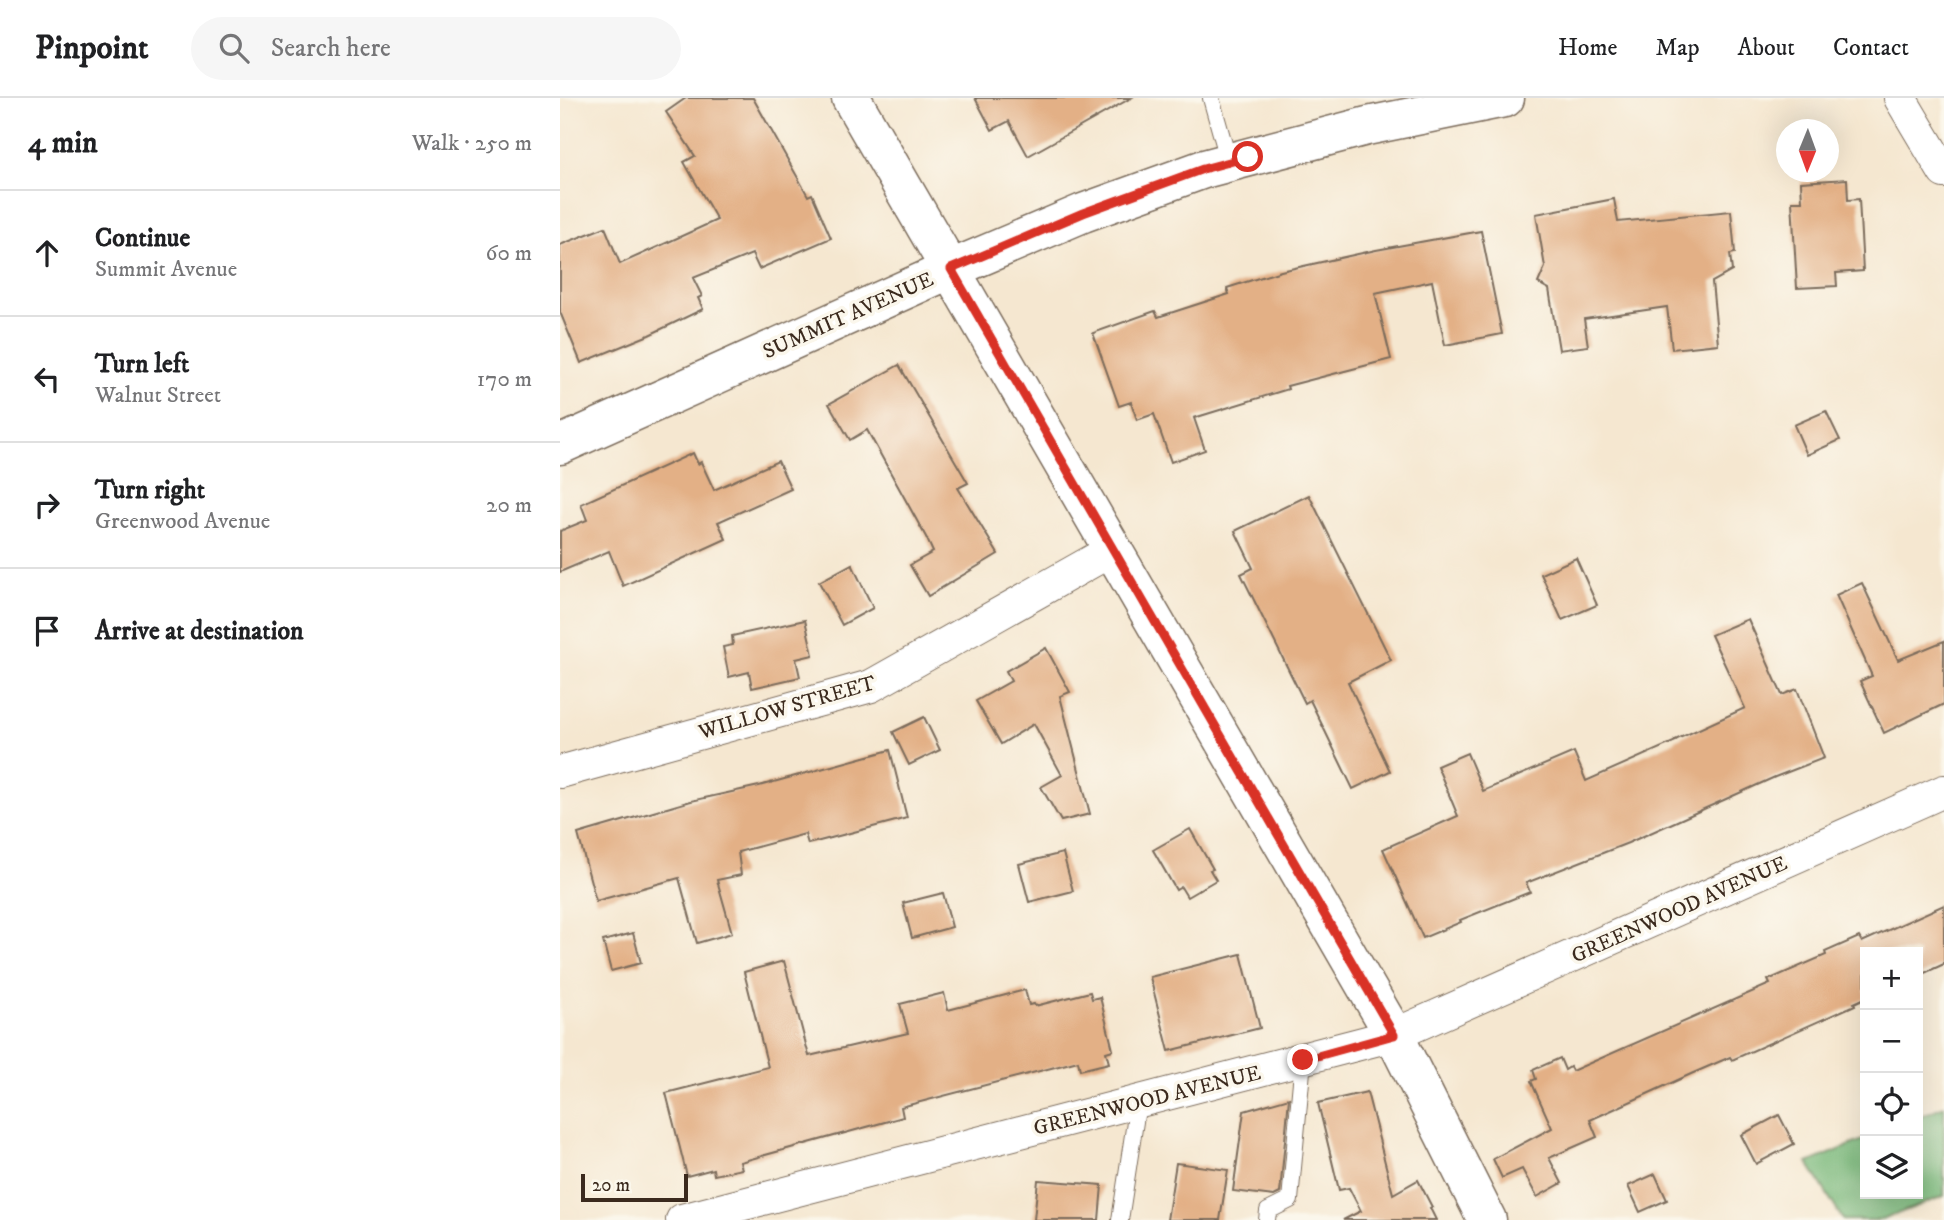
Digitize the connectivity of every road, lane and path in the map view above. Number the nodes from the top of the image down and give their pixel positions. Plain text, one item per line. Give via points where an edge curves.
1 (850, 98) edge
2 (1211, 98) edge
3 (1505, 98) edge
4 (1900, 98) edge
5 (1230, 162) junction
6 (1944, 172) edge
7 (951, 269) junction
8 (560, 445) edge
9 (1112, 550) junction
10 (560, 772) edge
11 (1944, 791) edge
12 (1394, 1035) junction
13 (1303, 1060) junction
14 (1138, 1102) junction
15 (682, 1220) edge
16 (1120, 1220) edge
17 (1267, 1220) edge
18 (1487, 1220) edge

1 - 7 street
2 - 5 lane
3 - 5 street, SUMMIT AVENUE via 1367,126
4 - 6 street
5 - 7 street, SUMMIT AVENUE via 1083,213
7 - 8 street, SUMMIT AVENUE
7 - 9 street
9 - 10 street, WILLOW STREET via 871,686
9 - 12 street
11 - 12 street, GREENWOOD AVENUE
12 - 13 street, GREENWOOD AVENUE
12 - 18 street
13 - 14 street, GREENWOOD AVENUE
13 - 17 lane via 1290,1200 1268,1211
14 - 15 street, GREENWOOD AVENUE
14 - 16 lane

